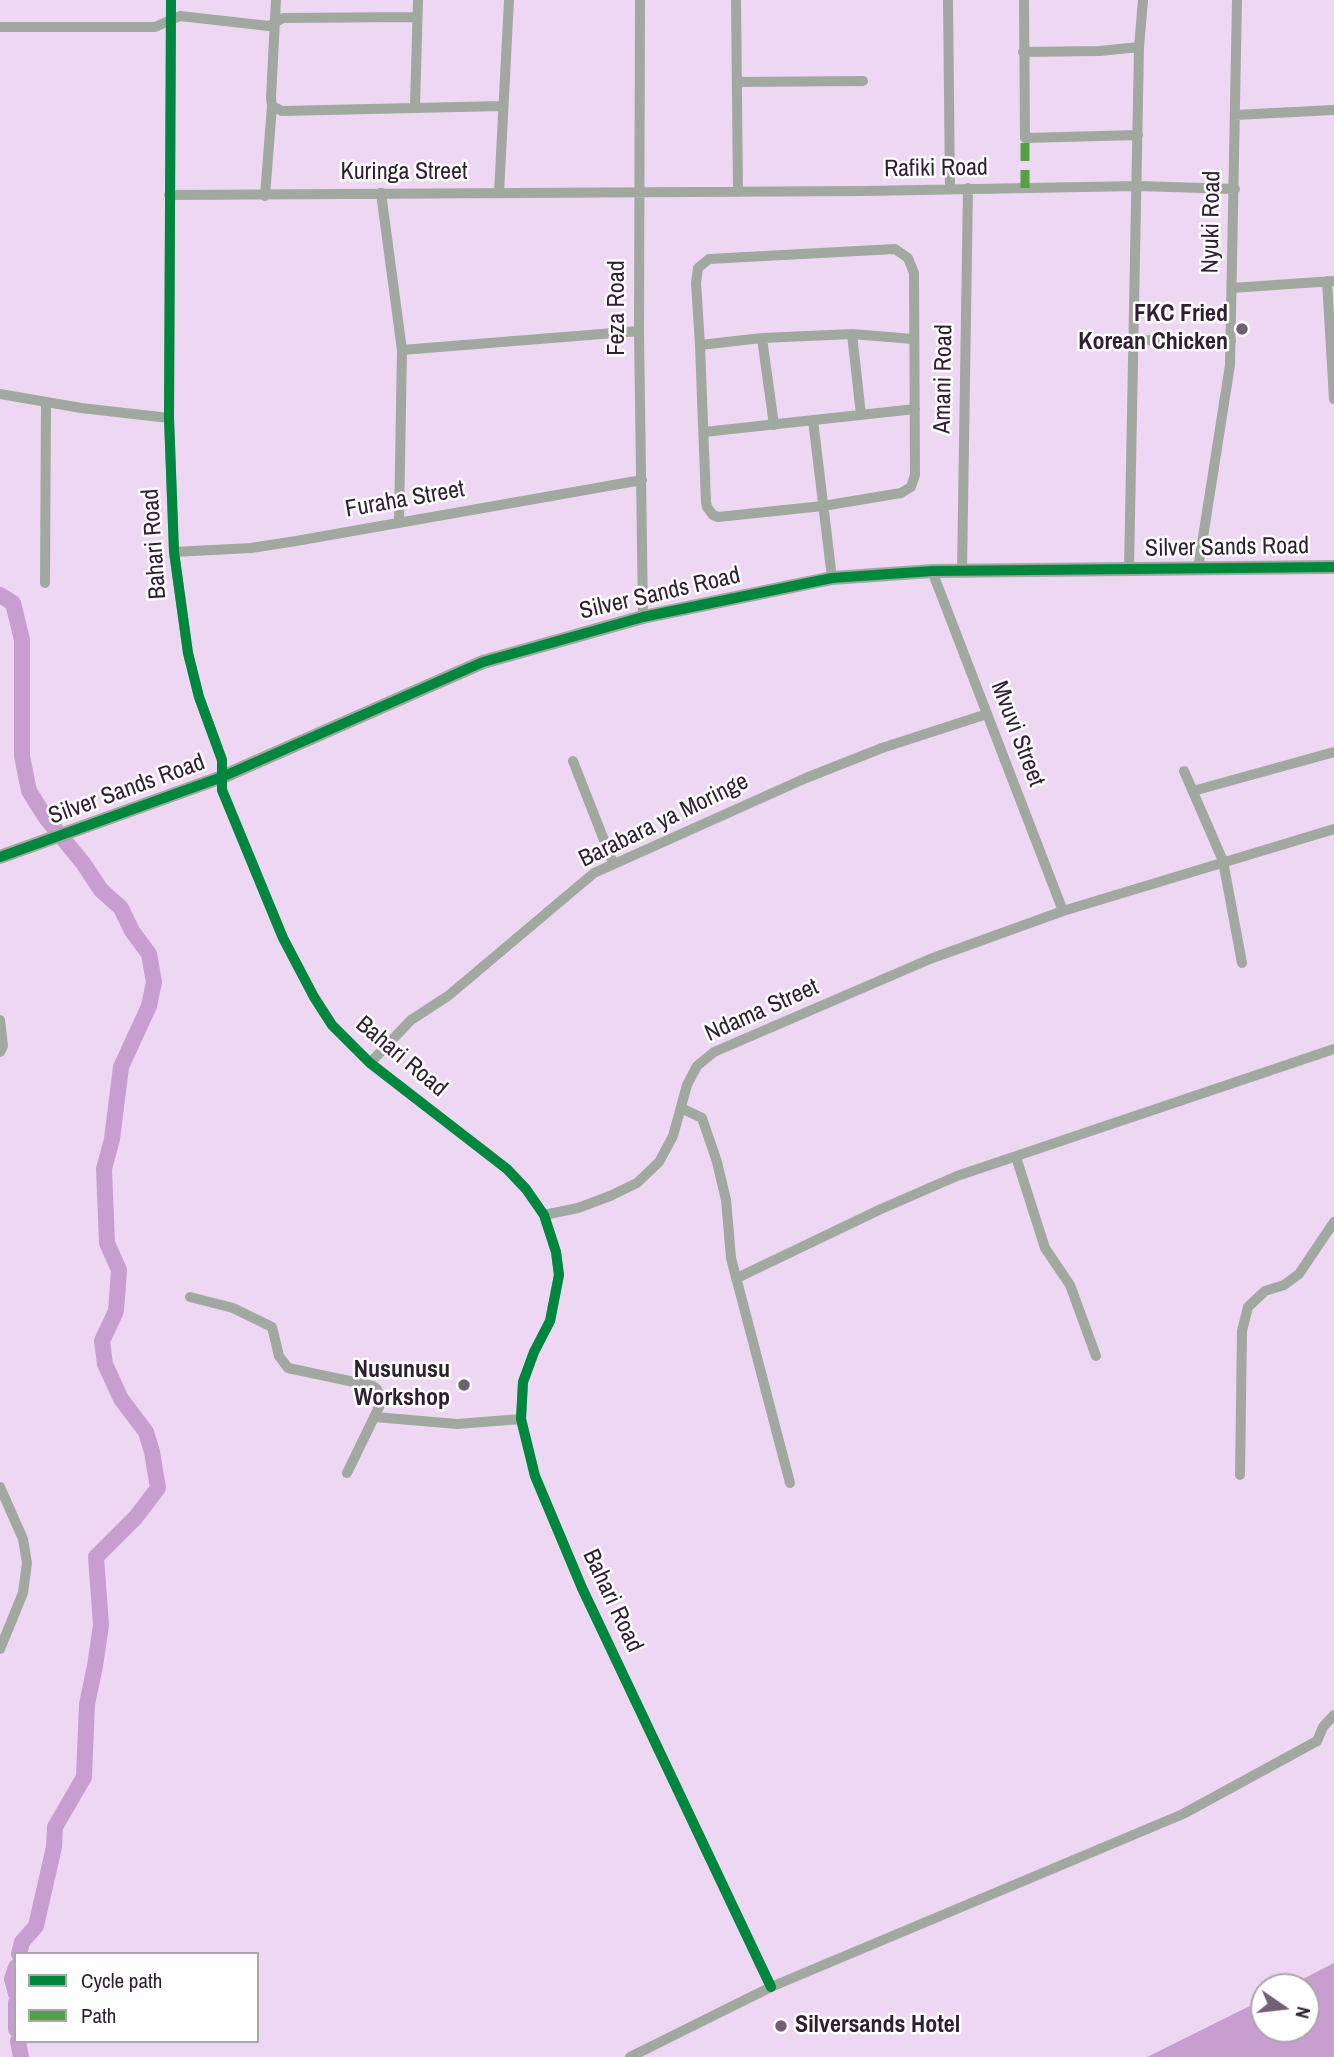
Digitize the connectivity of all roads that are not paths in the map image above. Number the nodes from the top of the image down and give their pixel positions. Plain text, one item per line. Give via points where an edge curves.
1 (171, 0) edge
2 (276, 0) edge
3 (418, 0) edge
4 (509, 0) edge
5 (640, 0) edge
6 (736, 0) edge
7 (948, 0) edge
8 (1024, 0) edge
9 (1143, 0) edge
10 (1237, 0) edge
11 (417, 17) junction
12 (170, 21) junction
13 (276, 22) junction
14 (0, 27) edge
15 (1139, 47) junction
16 (1023, 52) junction
17 (863, 81) dead end
18 (737, 82) junction
19 (272, 106) junction
20 (503, 106) junction
21 (415, 107) junction
22 (1334, 110) edge
23 (1235, 115) junction
24 (1138, 135) junction
25 (1138, 186) junction
26 (968, 188) junction
27 (950, 189) junction
28 (1235, 189) junction
29 (639, 191) junction
30 (738, 192) junction
31 (381, 193) junction
32 (499, 193) junction
33 (169, 195) junction
34 (265, 196) junction
35 (1331, 281) edge
36 (1231, 288) junction
37 (639, 331) junction
38 (852, 334) junction
39 (762, 338) junction
40 (914, 339) junction
41 (1134, 340) junction
42 (1231, 341) junction
43 (700, 345) junction
44 (402, 350) junction
45 (0, 394) edge
46 (1334, 399) edge
47 (46, 402) junction
48 (915, 409) junction
49 (861, 415) junction
50 (169, 418) junction
51 (813, 420) junction
52 (774, 425) junction
53 (704, 432) junction
54 (642, 480) junction
55 (823, 506) junction
56 (399, 521) junction
57 (174, 552) junction
58 (1334, 567) edge
59 (1198, 569) junction
60 (1129, 570) junction
61 (932, 571) junction
62 (962, 571) junction
63 (832, 578) junction
64 (45, 583) dead end
65 (643, 617) junction
66 (987, 714) junction
67 (1334, 752) edge
68 (573, 761) dead end
69 (1184, 771) dead end
70 (222, 777) junction
71 (1193, 791) junction
72 (1334, 828) edge
73 (0, 857) edge
74 (1223, 861) junction
75 (612, 863) junction
76 (1063, 911) junction
77 (1242, 963) dead end
78 (0, 1020) edge
79 (1334, 1049) edge
80 (0, 1052) edge
81 (370, 1063) junction
82 (681, 1108) junction
83 (1016, 1157) junction
84 (544, 1215) junction
85 (1334, 1222) edge
86 (737, 1278) junction
87 (190, 1297) dead end
88 (1096, 1356) dead end
89 (375, 1417) junction
90 (521, 1419) junction
91 (347, 1473) dead end
92 (1240, 1475) dead end
93 (790, 1483) dead end
94 (0, 1487) edge
95 (0, 1648) edge
96 (1334, 1715) edge
97 (771, 1987) junction
98 (630, 2057) edge

1 - 12 street, Bahari Road
2 - 13 street
3 - 11 street
4 - 20 street
5 - 29 street, Feza Road
6 - 18 street
7 - 27 street
8 - 16 street
9 - 15 street
10 - 23 street, Nyuki Road
11 - 13 street via 283,18
11 - 21 street
12 - 13 street via 180,16 269,26
12 - 14 street via 155,27
12 - 33 street, Bahari Road
13 - 19 street
15 - 16 street
15 - 24 street
16 - 24 street via 1025,138
17 - 18 street
18 - 30 street
19 - 21 street via 282,111
19 - 34 street
20 - 21 street
20 - 32 street
22 - 23 street
23 - 28 street, Nyuki Road
24 - 25 street
25 - 26 street, Rafiki Road
25 - 28 street, Rafiki Road
25 - 41 street
26 - 27 street, Rafiki Road
26 - 62 street, Amani Road
27 - 30 street, Rafiki Road
28 - 36 street, Nyuki Road
29 - 30 street, Rafiki Road
29 - 32 street, Kuringa Street
29 - 37 street, Feza Road
31 - 32 street, Kuringa Street
31 - 34 street, Kuringa Street
31 - 44 street
33 - 34 street, Kuringa Street
33 - 50 street, Bahari Road
35 - 36 street
35 - 46 street
36 - 42 street, Nyuki Road
37 - 44 street
37 - 54 street, Feza Road
38 - 39 street
38 - 40 street
38 - 49 street
39 - 43 street
39 - 52 street
40 - 43 street via 914,274 908,258 895,249 709,258 696,275
40 - 48 street
41 - 42 street
41 - 60 street
42 - 59 street, Nyuki Road
43 - 53 street
44 - 56 street
45 - 47 street
47 - 50 street
47 - 64 street
48 - 49 street
48 - 55 street via 911,487 901,494
49 - 51 street
50 - 57 street, Bahari Road
51 - 52 street
51 - 55 street
52 - 53 street
53 - 55 street via 706,502 713,515
54 - 56 street, Furaha Street
54 - 65 street, Feza Road
55 - 63 street
56 - 57 street, Furaha Street via 251,548
57 - 70 street, Bahari Road via 188,653 222,760
58 - 59 street, Silver Sands Road
59 - 60 street, Silver Sands Road
60 - 62 street, Silver Sands Road
61 - 62 street, Silver Sands Road
61 - 63 street, Silver Sands Road
61 - 66 street, Mvuvi Street
63 - 65 street, Silver Sands Road
65 - 70 street, Silver Sands Road via 483,662
66 - 75 street, Barabara ya Moringe via 806,778
66 - 76 street, Mvuvi Street
67 - 71 street
68 - 75 street
69 - 71 street
70 - 73 street, Silver Sands Road
70 - 81 street, Bahari Road via 222,790 246,851 307,985 331,1026
71 - 74 street
72 - 74 street, Ndama Street
74 - 76 street, Ndama Street
74 - 77 street
75 - 81 street, Barabara ya Moringe via 594,873 448,996 411,1020
76 - 82 street, Ndama Street via 930,959 714,1052 697,1066
78 - 80 street
79 - 83 street
81 - 84 street, Bahari Road via 507,1169
82 - 84 street, Ndama Street via 659,1163 637,1183 578,1208
82 - 86 street via 697,1114 707,1128 726,1200
83 - 86 street via 957,1176
83 - 88 street via 1045,1248 1070,1285
84 - 90 street, Bahari Road via 559,1275 550,1321 523,1382
85 - 92 street via 1299,1274 1265,1291 1248,1307 1242,1331
86 - 93 street
87 - 89 street via 233,1308 272,1327 279,1356 288,1368 373,1386 381,1399
89 - 90 street via 457,1424
89 - 91 street
90 - 97 street, Bahari Road via 535,1476 565,1551
94 - 95 street via 23,1539 27,1563 23,1593
96 - 97 street via 1312,1744 1183,1814
97 - 98 street

